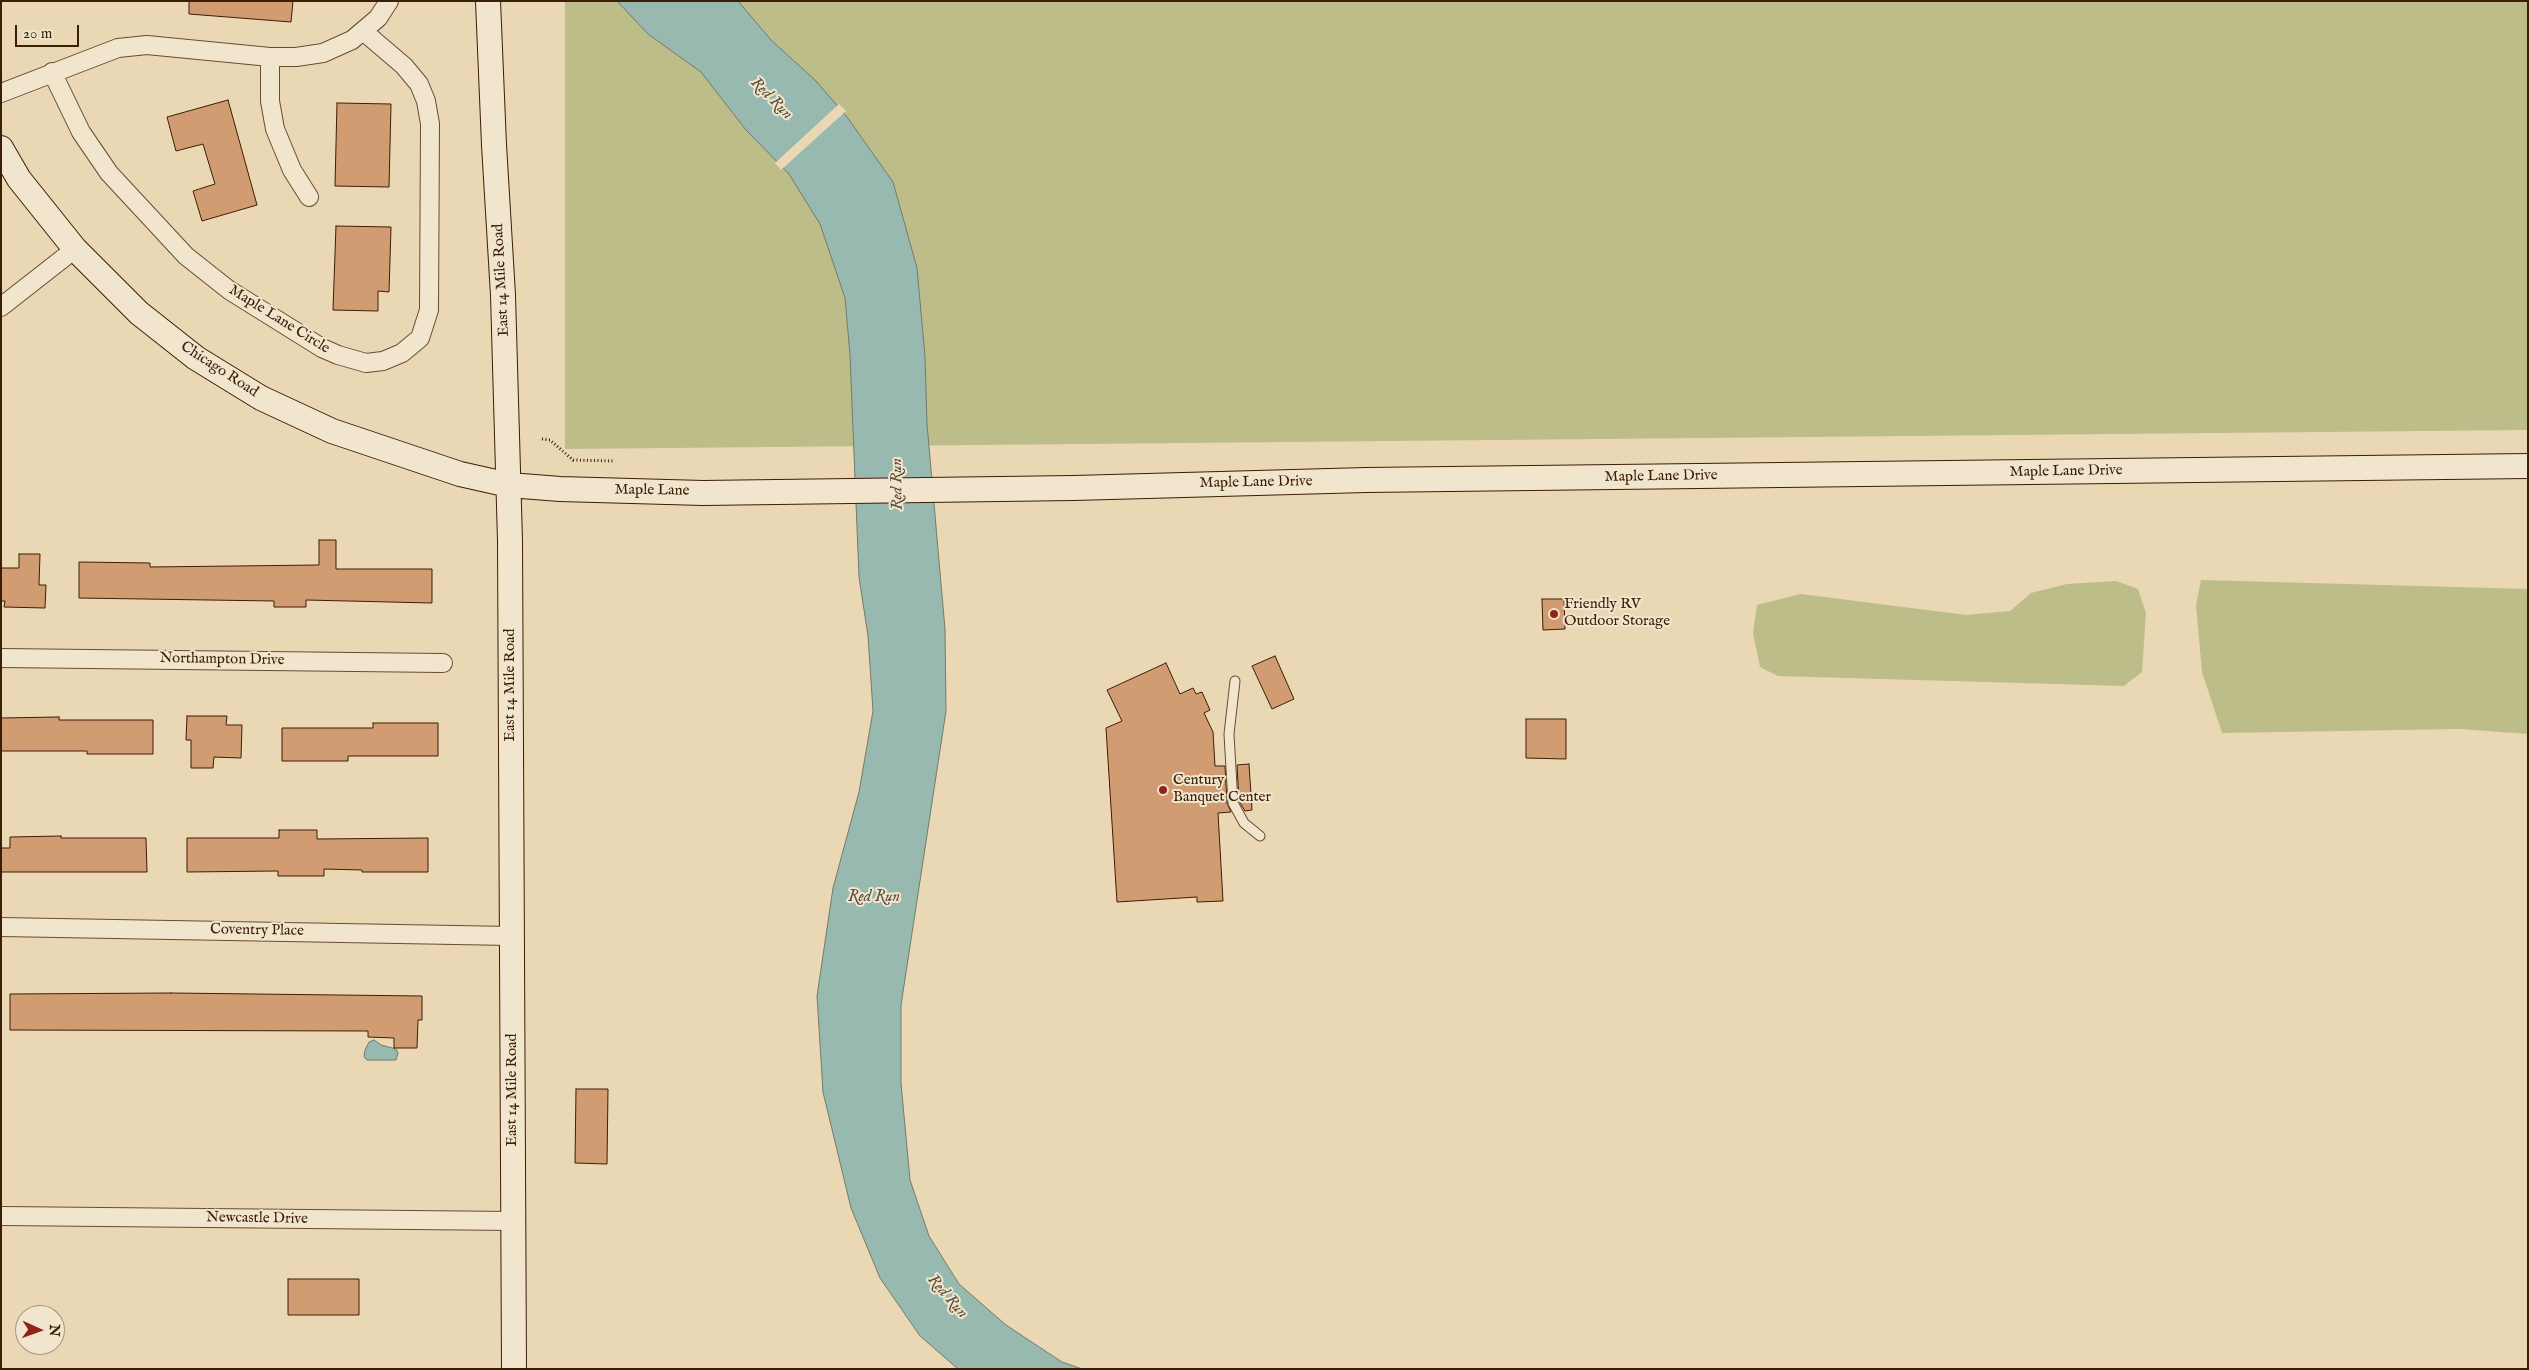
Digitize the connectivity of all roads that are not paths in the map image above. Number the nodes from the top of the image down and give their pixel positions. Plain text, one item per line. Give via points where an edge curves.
1 (389, 1) edge
2 (488, 1) edge
3 (363, 31) junction
4 (270, 57) junction
5 (52, 72) junction
6 (1, 93) edge
7 (1, 148) edge
8 (309, 197) dead end
9 (74, 249) junction
10 (1, 307) edge
11 (2528, 466) edge
12 (509, 485) junction
13 (794, 491) joint
14 (1, 658) edge
15 (443, 663) dead end
16 (1235, 681) dead end
17 (1260, 836) dead end
18 (1, 927) edge
19 (512, 936) junction
20 (1, 1216) edge
21 (514, 1221) junction
22 (514, 1369) edge

1 - 3 street via 378,18
2 - 12 street, East 14 Mile Road
3 - 4 street via 340,47 323,53
3 - 5 street, Maple Lane Circle via 404,66 419,84 430,124 429,310 420,338 402,353 384,361 366,362 322,348 229,290 186,256 109,173 81,132
4 - 5 street via 147,46 118,48
4 - 8 street via 270,101 275,129 292,170
5 - 6 street
7 - 9 street, Chicago Road via 19,179
9 - 10 street
9 - 12 street, Chicago Road via 166,336 261,398 353,439 460,474
11 - 13 street, Maple Lane Drive via 1366,480
12 - 13 street, Maple Lane via 703,493
12 - 19 street, East 14 Mile Road
14 - 15 street, Northampton Drive
16 - 17 lane via 1229,734 1233,803 1244,823
18 - 19 street, Coventry Place
19 - 21 street, East 14 Mile Road
20 - 21 street, Newcastle Drive
21 - 22 street, East 14 Mile Road

